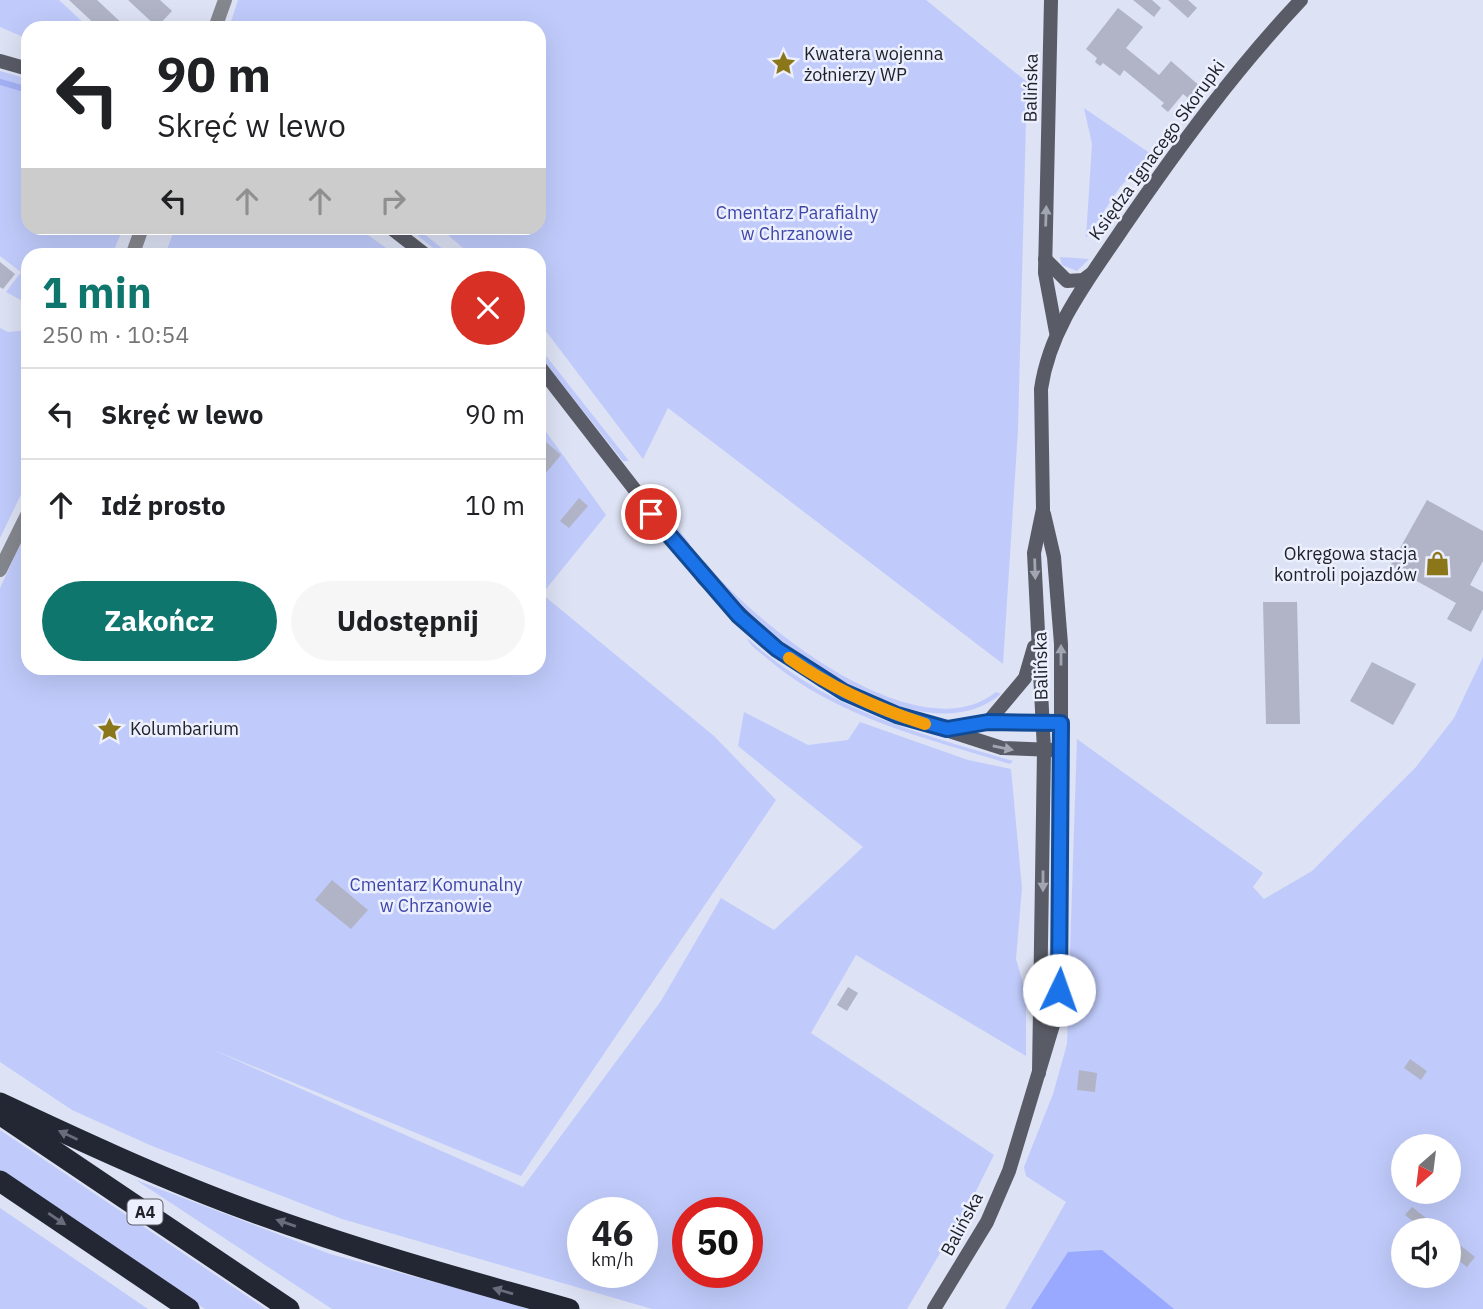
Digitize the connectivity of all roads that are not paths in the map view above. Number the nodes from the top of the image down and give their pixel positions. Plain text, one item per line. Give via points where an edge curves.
1 (225, 0) edge
2 (1051, 0) edge
3 (1301, 0) edge
4 (218, 21) edge
5 (0, 61) edge
6 (21, 67) edge
7 (400, 235) edge
8 (417, 248) edge
9 (1045, 259) junction
10 (1093, 274) junction
11 (1056, 332) junction
12 (546, 375) edge
13 (1043, 509) junction
14 (21, 527) edge
15 (0, 570) edge
16 (1037, 629) junction
17 (988, 722) junction
18 (1043, 723) junction
19 (1061, 723) junction
20 (947, 729) junction
21 (1044, 750) junction
22 (1061, 751) junction
23 (1039, 1073) junction
24 (0, 1103) edge
25 (0, 1114) edge
26 (0, 1181) edge
27 (189, 1309) edge
28 (289, 1309) edge
29 (569, 1309) edge
30 (934, 1309) edge

1 - 4 street
9 -> 2 main road, Balińska
3 - 10 main road, Księdza Ignacego Skorupki via 1205,111
5 - 6 main road
7 - 8 main road
9 - 10 main road via 1067,281
9 - 11 main road, Balińska
10 - 11 main road, Księdza Ignacego Skorupki
11 - 13 main road, Balińska via 1041,389
12 - 20 main road via 698,571 765,640 844,692 897,715
13 -> 16 main road, Balińska via 1034,553
19 -> 13 main road, Balińska via 1054,557
14 - 15 street
16 - 17 main road via 1025,678
16 - 18 main road, Balińska
17 - 18 main road
17 - 20 main road
18 - 19 main road
18 - 21 main road, Balińska
19 - 22 main road, Balińska
20 -> 21 main road via 1002,748
21 - 22 main road
21 -> 23 main road, Balińska
22 - 23 main road, Balińska via 1059,990
23 - 30 main road, Balińska via 999,1196
29 -> 24 highway via 334,1240 235,1205 130,1164
25 - 28 highway, A4
26 -> 27 highway

